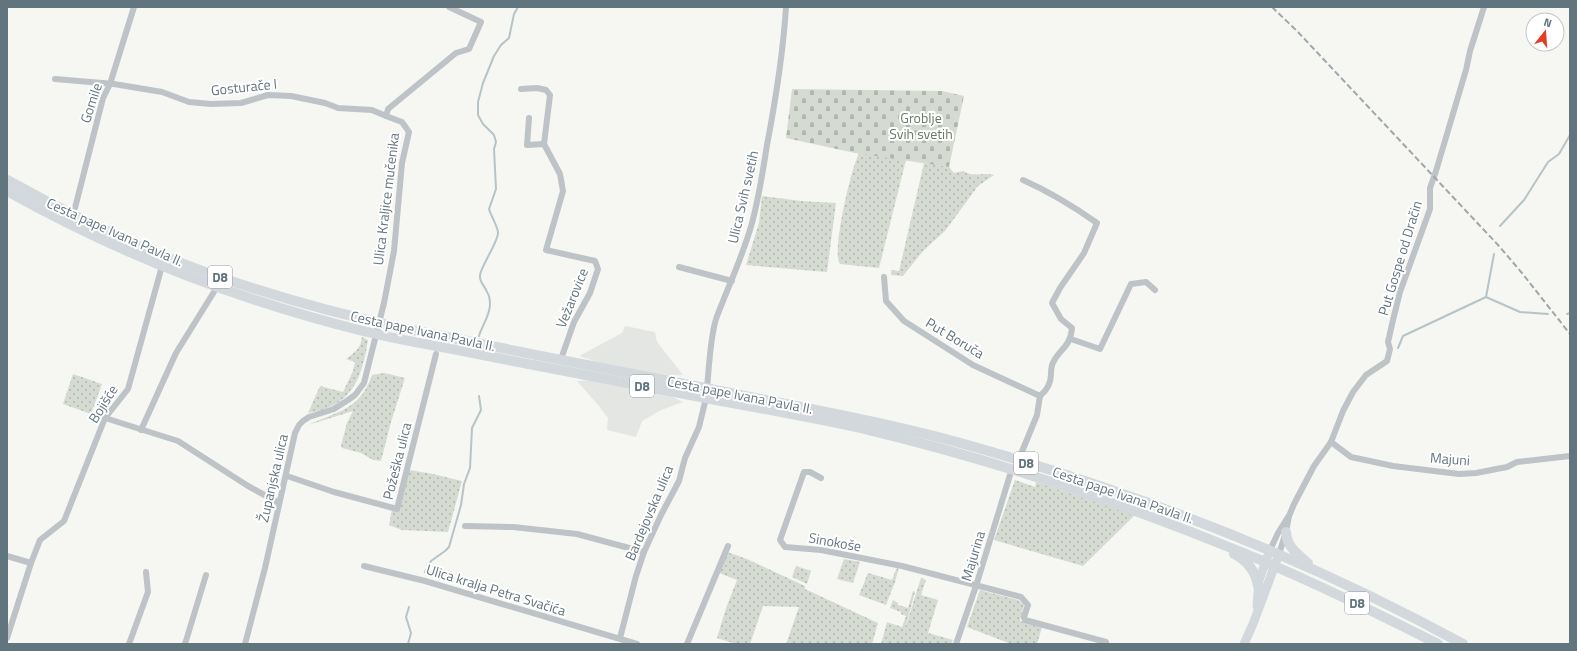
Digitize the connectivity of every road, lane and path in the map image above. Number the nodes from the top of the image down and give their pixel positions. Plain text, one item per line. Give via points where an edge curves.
1 (134, 7) edge
2 (449, 7) edge
3 (786, 7) edge
4 (1484, 7) edge
5 (55, 79) dead end
6 (110, 84) junction
7 (521, 89) dead end
8 (386, 116) junction
9 (528, 118) dead end
10 (544, 144) junction
11 (7, 180) edge
12 (1023, 180) dead end
13 (7, 191) edge
14 (75, 208) dead end
15 (162, 266) junction
16 (679, 267) dead end
17 (884, 277) dead end
18 (732, 281) junction
19 (217, 286) junction
20 (1155, 290) dead end
21 (1071, 338) junction
22 (373, 352) joint
23 (436, 354) dead end
24 (561, 359) junction
25 (706, 393) junction
26 (1040, 396) junction
27 (105, 418) junction
28 (141, 430) junction
29 (1331, 442) junction
30 (1021, 454) dead end
31 (1570, 456) edge
32 (1010, 475) dead end
33 (287, 476) junction
34 (821, 478) dead end
35 (279, 503) junction
36 (1289, 516) junction
37 (465, 526) dead end
38 (1286, 532) junction
39 (1216, 542) junction
40 (728, 546) dead end
41 (644, 552) junction
42 (1275, 552) junction
43 (7, 556) edge
44 (31, 563) junction
45 (1270, 564) junction
46 (364, 566) dead end
47 (1315, 570) junction
48 (146, 572) dead end
49 (206, 575) dead end
50 (976, 586) junction
51 (1258, 586) junction
52 (1256, 612) junction
53 (7, 638) edge
54 (620, 638) junction
55 (1106, 642) dead end
56 (129, 644) edge
57 (185, 644) edge
58 (245, 644) edge
59 (637, 644) edge
60 (687, 644) edge
61 (956, 644) edge
62 (1244, 644) edge
63 (1438, 644) edge
64 (1463, 644) edge

1 - 6 street, Gomile
2 - 8 street, Ulica Kraljice mučenika via 480,22 469,49 456,53 388,109
3 - 18 street, Ulica Svih svetih via 783,52 761,183 752,222
4 - 29 street, Put Gospe od Dračin via 1431,182 1428,216 1395,313 1388,342 1390,349 1387,361 1366,375 1353,392
5 - 6 street, Gosturače I
6 - 8 street, Gosturače I via 162,92 189,102 211,104 241,103 268,95 291,96 338,108 372,110
6 - 14 street, Gomile via 103,98
7 - 10 street via 537,88 546,90 550,95
8 - 22 street, Ulica Kraljice mučenika via 402,122 409,132 402,163 394,251
9 - 10 street via 527,145
10 - 24 street, Vežarovice via 560,174 563,191 546,250 595,261 598,269 590,293 574,322
11 - 24 main road, Cesta pape Ivana Pavla II. / D8 via 92,224 152,251 278,297 397,327
12 - 21 street via 1051,193 1097,223 1084,253 1052,303 1061,319 1072,328
13 - 15 main road, Cesta pape Ivana Pavla II. / D8 via 80,229
15 - 19 main road, Cesta pape Ivana Pavla II. / D8
15 - 27 street, Bojišće via 128,389
16 - 18 street
17 - 26 street, Put Boruča via 886,301 904,321 973,365
18 - 25 street, Ulica Svih svetih via 716,321
19 - 25 main road, Cesta pape Ivana Pavla II. / D8 via 282,308 366,331
19 - 28 street via 176,353
20 - 21 street via 1146,282 1131,284 1100,349
21 - 26 street via 1052,364 1049,385
22 - 33 street, Županjska ulica via 364,383 355,395 334,409 309,417 299,425
23 - 33 street, Požeška ulica via 397,509
24 - 25 main road, Cesta pape Ivana Pavla II. / D8
25 - 39 main road, Cesta pape Ivana Pavla II. / D8 via 863,429 1031,474
25 - 41 street, Bardejovska ulica via 699,427 685,458 679,481
25 - 42 main road, Cesta pape Ivana Pavla II. / D8 via 774,401 901,428 985,450 1158,506
26 - 30 street via 1037,415
27 - 28 street
27 - 44 street, Bojišće via 64,521 40,540
28 - 35 street via 178,441
29 - 31 street, Majuni via 1351,457 1393,466 1459,474 1507,467 1517,462
29 - 36 street, Put Gospe od Dračin via 1314,466
32 - 50 street, Majurina
33 - 35 street, Županjska ulica
34 - 50 street, Sinokoše via 804,472 780,540 785,547 821,550 902,566
35 - 58 street, Županjska ulica
36 - 38 street, Put Gospe od Dračin
36 - 42 street, Put Gospe od Dračin via 1278,533
37 - 41 street via 513,527 577,534
38 - 42 street, Put Gospe od Dračin
38 - 47 main road via 1291,547
39 - 45 main road, Cesta pape Ivana Pavla II. / D8
39 - 51 main road via 1244,560 1253,571
40 - 60 street
41 - 54 street, Bardejovska ulica
42 - 45 street
42 - 47 main road, Cesta pape Ivana Pavla II. / D8
43 - 44 street
44 - 53 street, Bojišće
45 - 51 street
45 - 52 street
45 - 63 main road, Cesta pape Ivana Pavla II. / D8
46 - 54 street, Ulica kralja Petra Svačića via 425,581
47 - 64 main road, Cesta pape Ivana Pavla II. / D8 via 1394,607
48 - 56 street via 148,592
49 - 57 street
50 - 55 street via 1021,597 1028,605 1025,620
50 - 61 street, Majurina
51 - 52 street
52 - 62 street
54 - 59 street, Ulica kralja Petra Svačića

